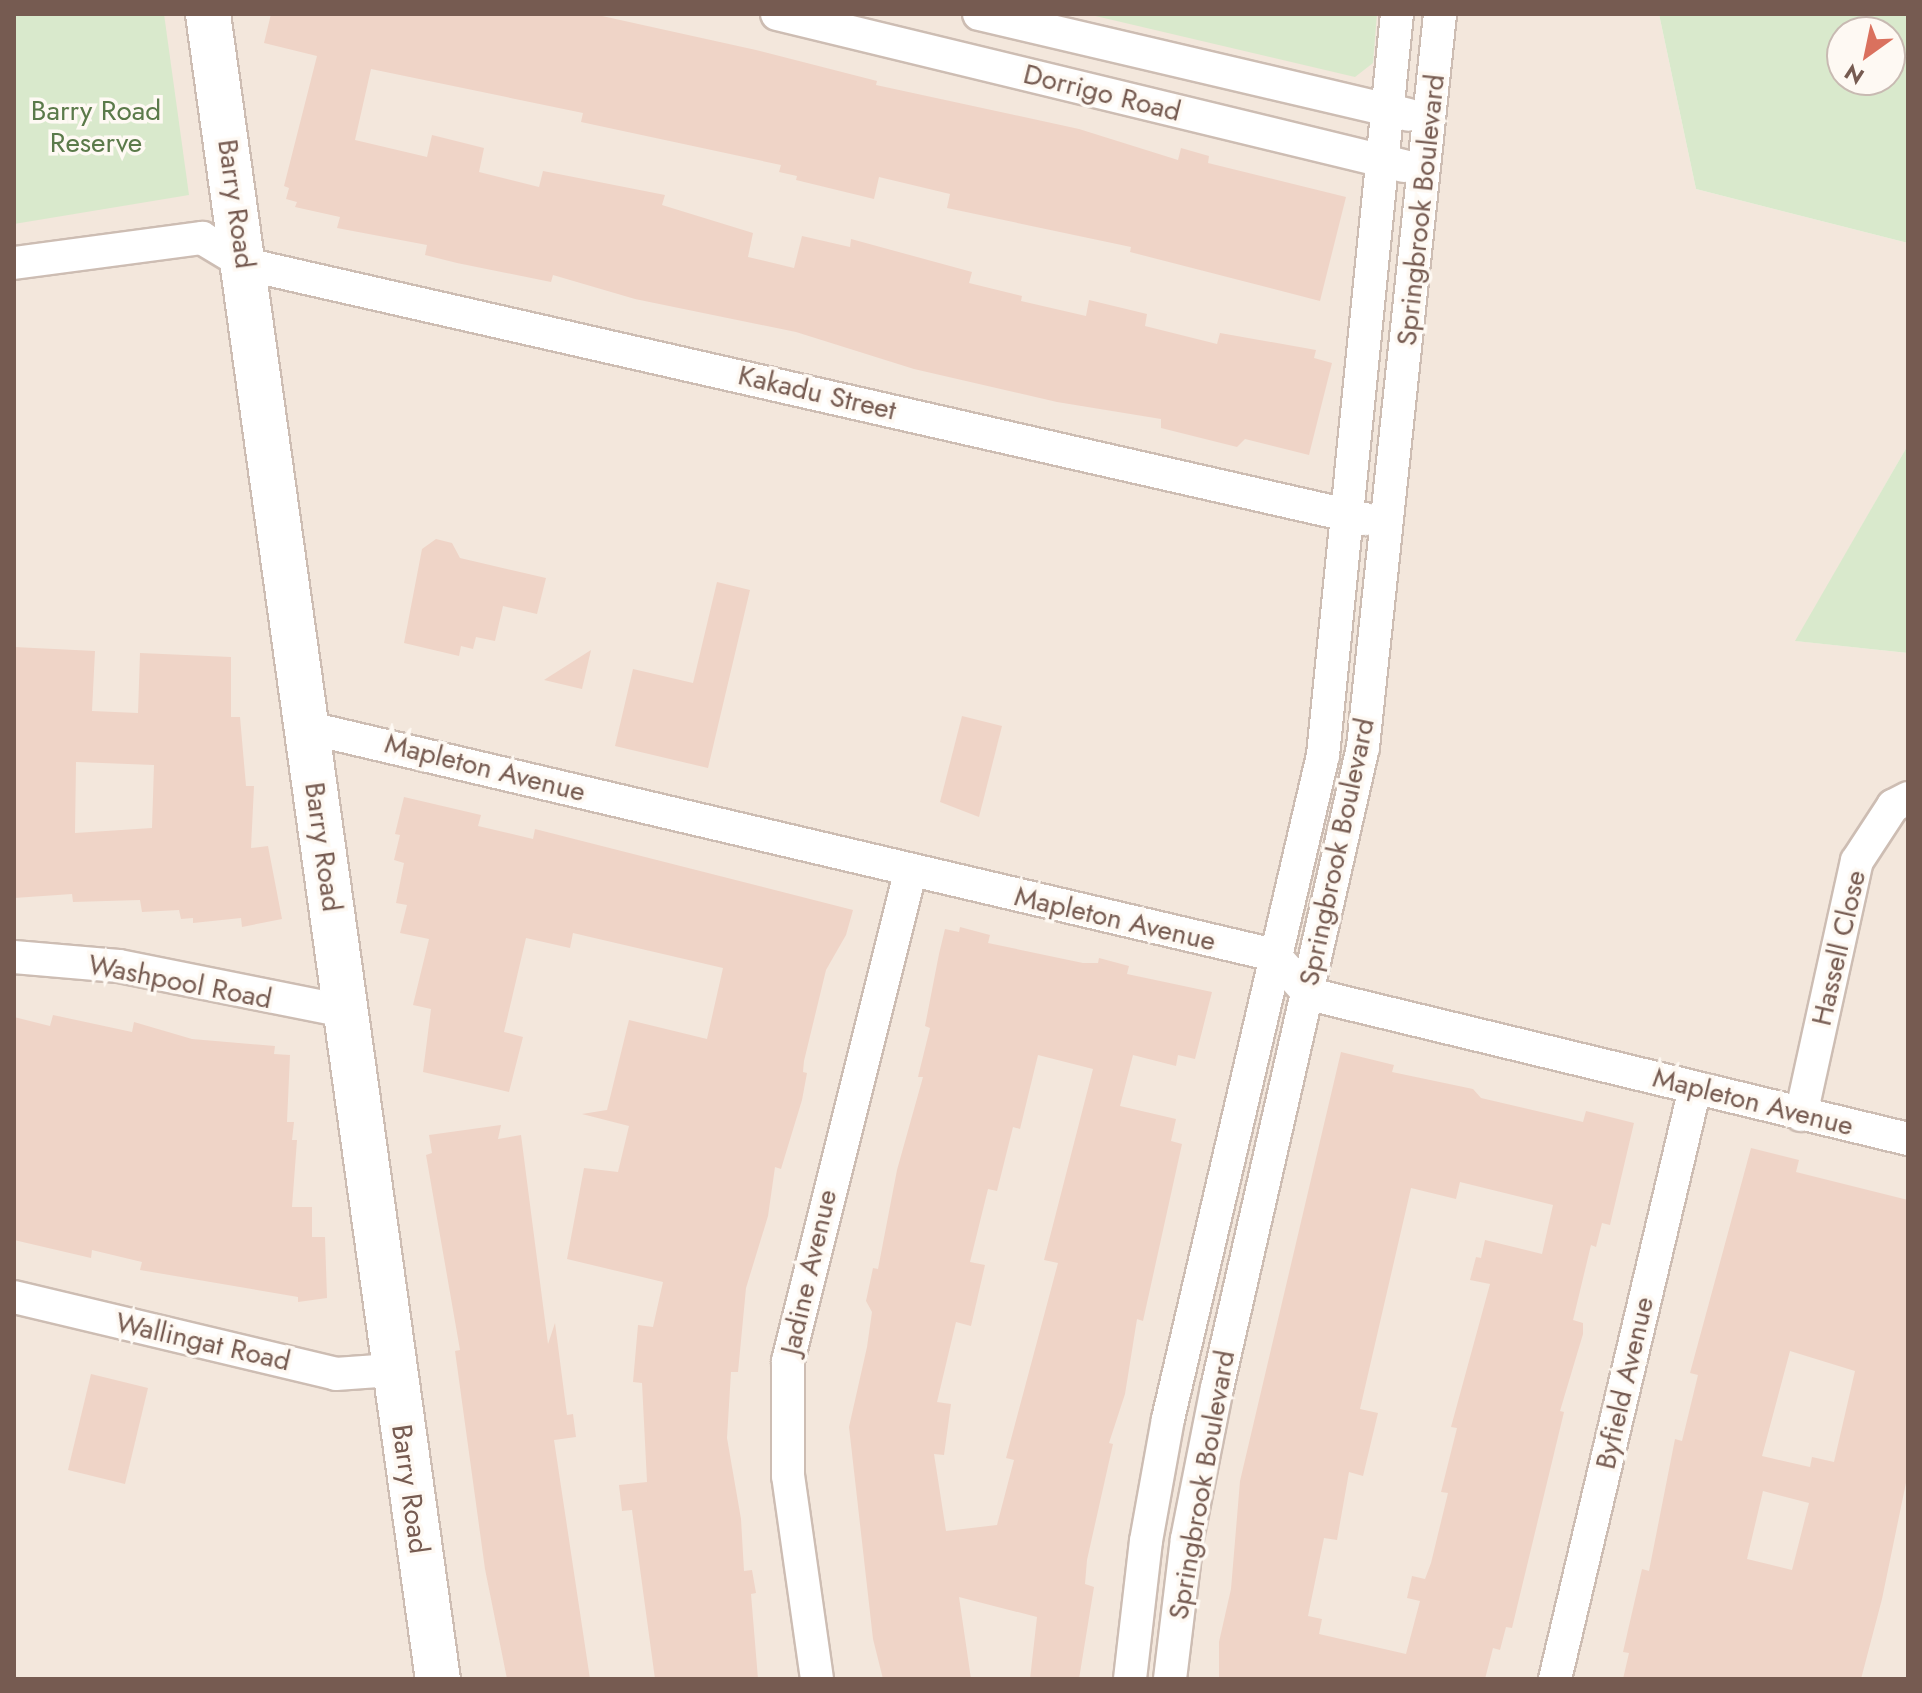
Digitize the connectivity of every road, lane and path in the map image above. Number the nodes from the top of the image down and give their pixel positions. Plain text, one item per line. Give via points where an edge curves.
1 (208, 14) edge
2 (777, 14) edge
3 (979, 14) edge
4 (1397, 14) edge
5 (1440, 14) edge
6 (1011, 18) edge
7 (999, 68) junction
8 (1388, 110) junction
9 (1431, 121) junction
10 (1384, 161) junction
11 (1427, 172) junction
12 (14, 263) edge
13 (245, 264) junction
14 (1345, 513) junction
15 (1388, 525) junction
16 (305, 727) junction
17 (1908, 798) edge
18 (910, 873) junction
19 (1274, 955) junction
20 (14, 957) edge
21 (1309, 994) junction
22 (345, 1011) junction
23 (1695, 1088) junction
24 (1801, 1115) junction
25 (1908, 1139) edge
26 (14, 1297) edge
27 (392, 1370) junction
28 (438, 1679) edge
29 (817, 1679) edge
30 (1130, 1679) edge
31 (1170, 1679) edge
32 (1555, 1679) edge

1 - 13 street, Barry Road
2 - 7 street, Dorrigo Road
3 - 6 street, Dorrigo Road
4 - 8 street, Springbrook Boulevard
5 - 9 street, Springbrook Boulevard
6 - 7 street
6 - 8 street, Dorrigo Road
7 - 10 street, Dorrigo Road
8 - 9 street, Dorrigo Road
8 - 10 street, Springbrook Boulevard
9 - 11 street, Springbrook Boulevard
10 - 11 street, Dorrigo Road
10 - 14 street, Springbrook Boulevard
11 - 15 street, Springbrook Boulevard
12 - 13 street, Kakadu Street via 202,238
13 - 14 street, Kakadu Street
13 - 16 street, Barry Road
14 - 15 street, Kakadu Street
14 - 19 street, Springbrook Boulevard via 1323,755
15 - 21 street, Springbrook Boulevard via 1363,747
16 - 18 street, Mapleton Avenue
16 - 22 street, Barry Road
17 - 24 street, Hassell Close via 1893,806 1857,861
18 - 19 street, Mapleton Avenue
18 - 29 street, Jadine Avenue via 814,1242 786,1373 788,1476
19 - 21 street
19 - 30 street, Springbrook Boulevard via 1168,1419 1146,1541
20 - 22 street, Washpool Road via 119,966
21 - 23 street, Mapleton Avenue
21 - 31 street, Springbrook Boulevard via 1196,1494
22 - 27 street, Barry Road
23 - 24 street, Mapleton Avenue
23 - 32 street, Byfield Avenue
24 - 25 street, Mapleton Avenue
26 - 27 street, Wallingat Road via 336,1374
27 - 28 street, Barry Road

